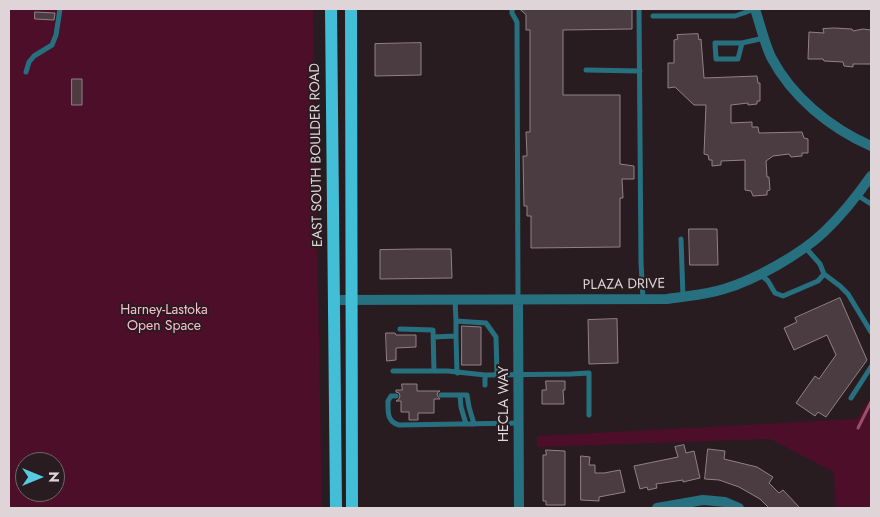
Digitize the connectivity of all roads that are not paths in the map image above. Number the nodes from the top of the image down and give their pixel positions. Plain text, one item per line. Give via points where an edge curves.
1 (60, 9) edge
2 (330, 9) edge
3 (351, 9) edge
4 (512, 9) edge
5 (639, 9) edge
6 (664, 9) edge
7 (755, 9) edge
8 (653, 16) dead end
9 (665, 16) junction
10 (765, 38) junction
11 (742, 43) junction
12 (586, 70) dead end
13 (640, 71) junction
14 (26, 72) dead end
15 (871, 146) edge
16 (871, 176) edge
17 (857, 194) junction
18 (871, 204) edge
19 (681, 239) dead end
20 (805, 247) junction
21 (760, 274) junction
22 (824, 274) junction
23 (683, 297) junction
24 (643, 299) junction
25 (334, 300) junction
26 (351, 300) junction
27 (455, 300) junction
28 (518, 300) junction
29 (456, 321) junction
30 (400, 329) dead end
31 (871, 332) edge
32 (456, 336) junction
33 (433, 337) junction
34 (871, 367) edge
35 (393, 371) dead end
36 (434, 371) junction
37 (457, 372) junction
38 (485, 375) junction
39 (497, 375) junction
40 (518, 375) junction
41 (485, 385) dead end
42 (441, 395) dead end
43 (460, 395) junction
44 (396, 396) dead end
45 (851, 398) dead end
46 (589, 415) dead end
47 (519, 423) junction
48 (466, 424) junction
49 (474, 424) junction
50 (336, 508) edge
51 (352, 508) edge
52 (519, 508) edge
53 (657, 508) edge
54 (740, 508) edge

1 - 14 lane via 52,45 34,56
2 - 25 main road, EAST SOUTH BOULDER ROAD
3 - 26 main road
4 - 28 lane via 517,22
5 - 13 lane
6 - 9 lane
7 - 9 lane via 735,16
7 - 10 street
8 - 9 lane
10 - 11 lane
10 - 15 street via 786,82 808,106
11 - 11 lane via 715,43 716,59 738,59
12 - 13 lane
13 - 24 lane
16 - 17 street, PLAZA DRIVE
17 - 18 lane
17 - 20 street, PLAZA DRIVE via 847,209
19 - 23 lane
20 - 21 street, PLAZA DRIVE
20 - 22 lane
21 - 22 lane via 776,293 783,296 818,281
21 - 23 street, PLAZA DRIVE via 725,289
22 - 31 lane via 848,294
23 - 24 street, PLAZA DRIVE
24 - 28 street, PLAZA DRIVE
25 - 26 street, PLAZA DRIVE
25 - 50 main road, EAST SOUTH BOULDER ROAD
26 - 27 street, PLAZA DRIVE
26 - 51 main road
27 - 28 street, PLAZA DRIVE
27 - 29 lane
28 - 40 street, HECLA WAY
29 - 32 lane
29 - 39 lane via 486,322 496,337
30 - 33 lane via 433,330
32 - 33 lane
32 - 37 lane
33 - 36 lane
34 - 45 lane
35 - 36 lane
36 - 37 lane
37 - 38 lane
38 - 39 lane
38 - 41 lane
39 - 40 lane
40 - 46 lane via 589,373
40 - 47 street, HECLA WAY
42 - 43 lane
43 - 48 lane
43 - 49 lane via 467,395
44 - 48 lane via 391,396 388,401 389,418 393,424
47 - 49 lane
47 - 52 street, HECLA WAY
48 - 49 lane
53 - 54 street via 703,500 725,502

